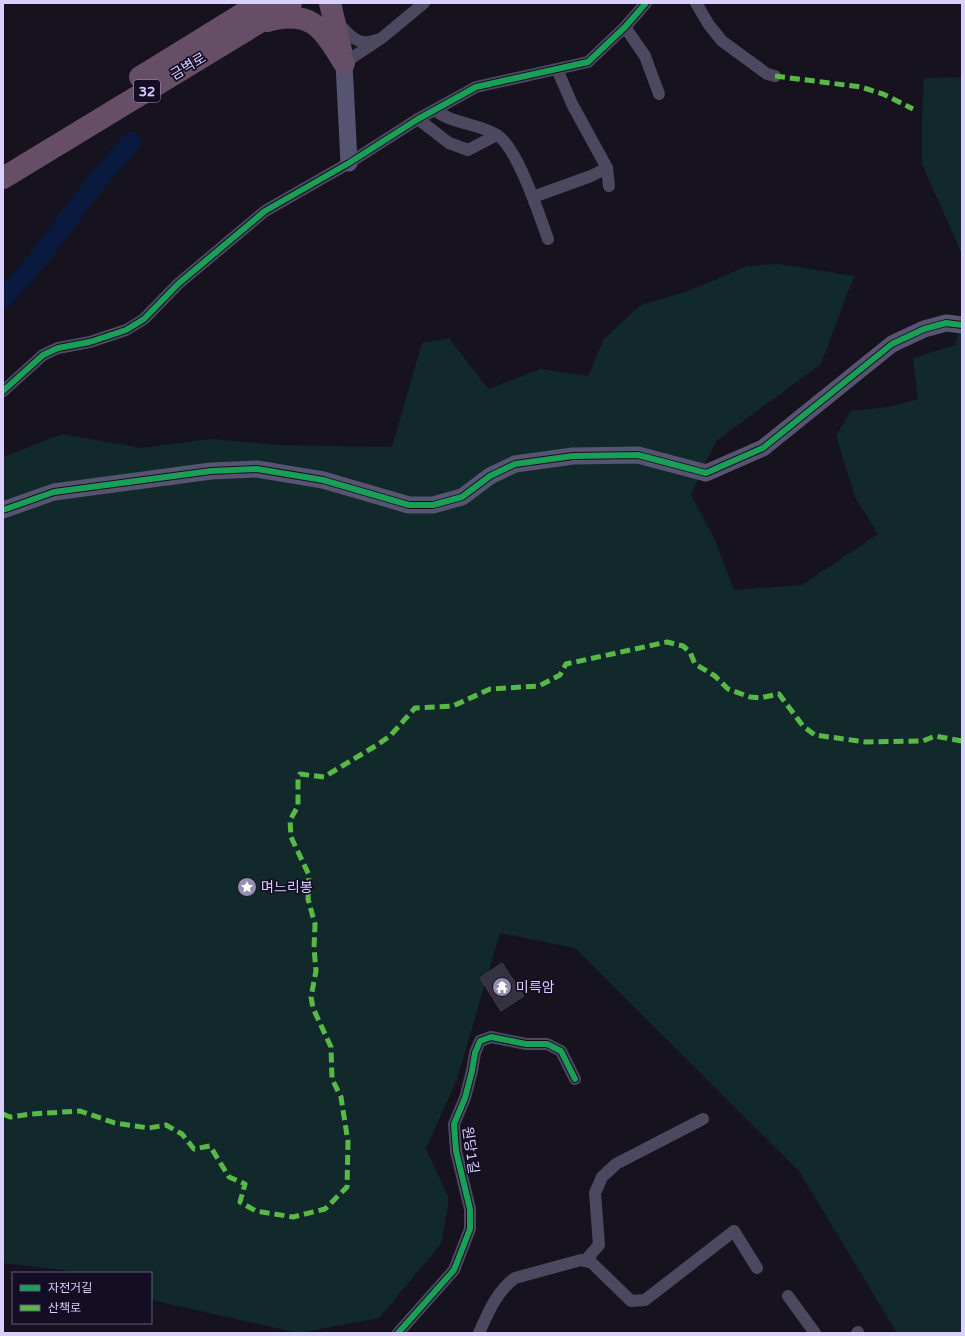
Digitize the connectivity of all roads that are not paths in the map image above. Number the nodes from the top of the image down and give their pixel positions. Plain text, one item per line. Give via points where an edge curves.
1 (249, 3) edge
2 (291, 3) edge
3 (330, 3) edge
4 (343, 3) edge
5 (424, 3) edge
6 (646, 3) edge
7 (696, 3) edge
8 (260, 13) edge
9 (226, 24) junction
10 (625, 27) junction
11 (343, 28) junction
12 (383, 37) junction
13 (344, 63) junction
14 (557, 69) junction
15 (775, 76) dead end
16 (659, 94) dead end
17 (435, 110) junction
18 (418, 119) junction
19 (497, 135) junction
20 (3, 162) edge
21 (349, 164) junction
22 (607, 168) junction
23 (3, 178) edge
24 (609, 186) dead end
25 (533, 197) junction
26 (548, 240) dead end
27 (962, 325) edge
28 (3, 391) edge
29 (3, 510) edge
30 (575, 1079) dead end
31 (703, 1119) dead end
32 (585, 1261) junction
33 (757, 1268) dead end
34 (788, 1296) dead end
35 (398, 1333) edge
36 (479, 1333) edge
37 (815, 1333) edge

1 - 9 highway
2 - 8 highway, 금벽로 / 32
3 - 13 highway
4 - 11 highway
5 - 12 street
6 - 10 street
7 - 15 street via 722,41 767,74
8 - 9 highway, 금벽로 / 32
8 - 13 highway via 302,18 314,23 329,39
8 - 23 highway, 금벽로 / 32
9 - 20 highway, 금벽로 / 32
10 - 14 street via 588,62
10 - 16 street via 645,56
11 - 12 street via 354,40 362,42
11 - 13 highway
12 - 13 street
13 - 21 street
14 - 17 street via 476,88
14 - 22 street via 572,104
17 - 18 street
17 - 19 street via 442,116
18 - 19 street via 449,143 468,150
18 - 21 street
19 - 25 street via 510,150
21 - 28 street via 265,211 178,284 144,319 126,330 90,342 58,348 43,355
22 - 24 street
22 - 25 street
25 - 26 street
27 - 29 street via 946,323 924,329 892,344 763,448 706,473 638,454 573,456 515,464 490,476 462,497 433,505 409,505 323,480 257,469 211,471 54,492
30 - 35 street, 원당1길 via 562,1051 547,1044 526,1044 491,1037 480,1041 454,1124 456,1151 470,1209 470,1229 454,1270
31 - 32 street via 616,1164 602,1177 595,1193 599,1245
32 - 33 street via 592,1263 631,1301 638,1302 646,1300 734,1231
32 - 36 street via 514,1278 495,1299
34 - 37 street

